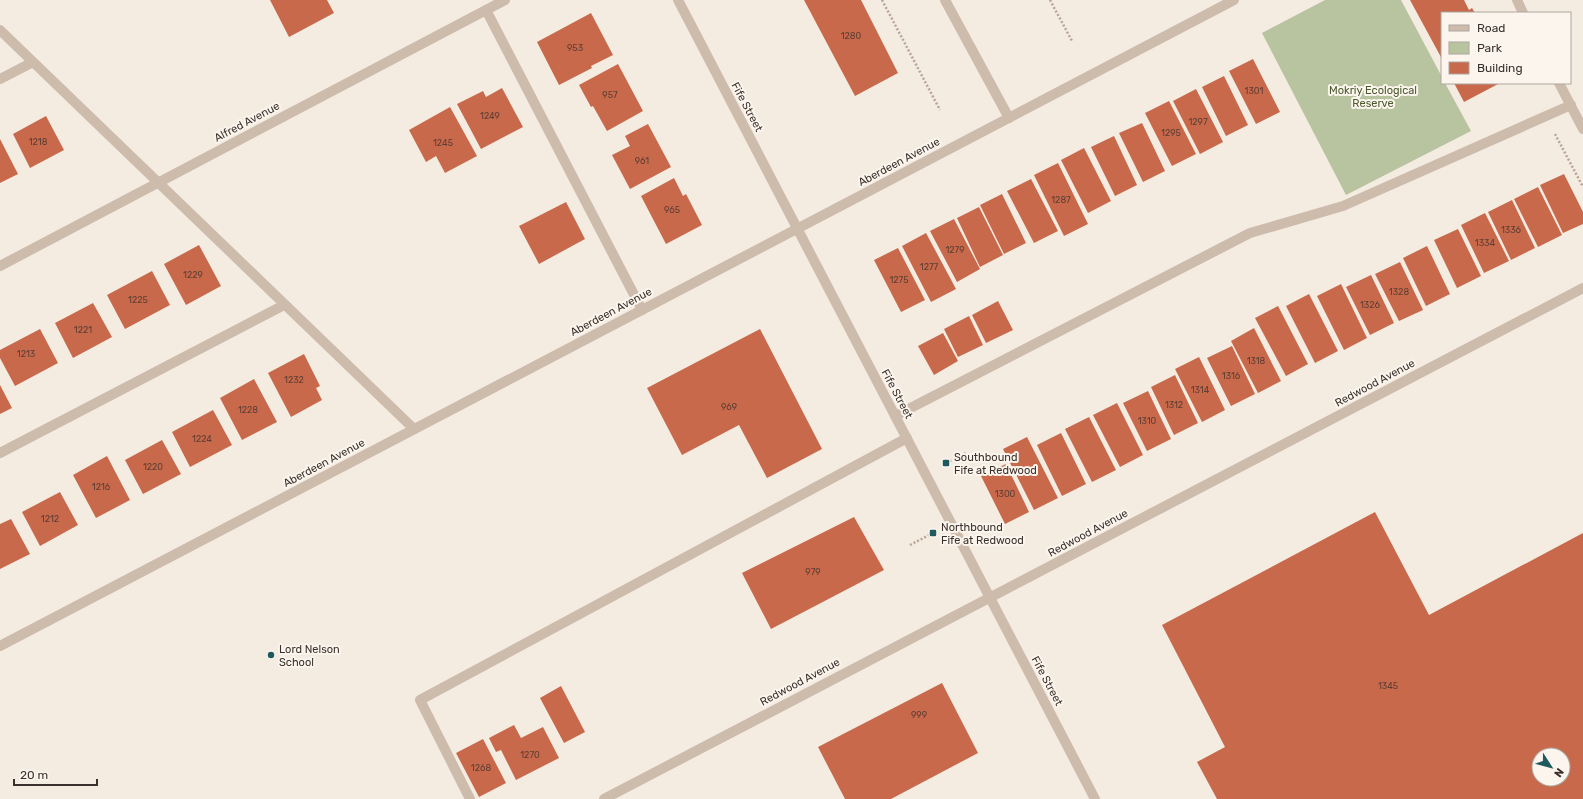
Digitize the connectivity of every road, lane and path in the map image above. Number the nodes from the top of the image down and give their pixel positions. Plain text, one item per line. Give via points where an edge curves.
1 (505, 0) edge
2 (678, 0) edge
3 (882, 0) edge
4 (945, 0) edge
5 (1050, 0) edge
6 (1234, 0) edge
7 (1517, 0) edge
8 (486, 10) junction
9 (1523, 12) edge
10 (0, 30) edge
11 (1072, 41) dead end
12 (33, 62) junction
13 (0, 79) edge
14 (1560, 84) edge
15 (1571, 105) junction
16 (940, 110) dead end
17 (1546, 115) junction
18 (1009, 118) junction
19 (1583, 129) edge
20 (158, 183) junction
21 (1583, 187) edge
22 (797, 228) junction
23 (0, 266) edge
24 (1583, 288) edge
25 (284, 305) junction
26 (642, 310) junction
27 (895, 416) junction
28 (414, 429) junction
29 (907, 438) junction
30 (0, 453) edge
31 (966, 453) dead end
32 (946, 463) dead end
33 (933, 533) dead end
34 (910, 545) dead end
35 (990, 597) junction
36 (0, 646) edge
37 (470, 799) edge
38 (604, 799) edge
39 (1096, 799) edge

1 - 8 street, Alfred Avenue
2 - 22 street, Fife Street
3 - 16 path
4 - 18 street
5 - 11 path
6 - 18 street, Aberdeen Avenue
7 - 9 street
8 - 20 street, Alfred Avenue
8 - 26 street
10 - 12 street
12 - 13 street
12 - 20 street
14 - 15 street
15 - 17 street
15 - 19 street
17 - 21 path
17 - 27 street via 1343,206 1250,232
18 - 22 street, Aberdeen Avenue
20 - 23 street, Alfred Avenue
20 - 25 street
22 - 26 street, Aberdeen Avenue
22 - 27 street, Fife Street
24 - 35 street, Redwood Avenue
25 - 28 street
25 - 30 street
26 - 28 street, Aberdeen Avenue
27 - 29 street, Fife Street
28 - 36 street, Aberdeen Avenue
29 - 35 street, Fife Street
29 - 37 street via 420,700
31 - 32 path
33 - 34 path
35 - 38 street, Redwood Avenue
35 - 39 street, Fife Street

